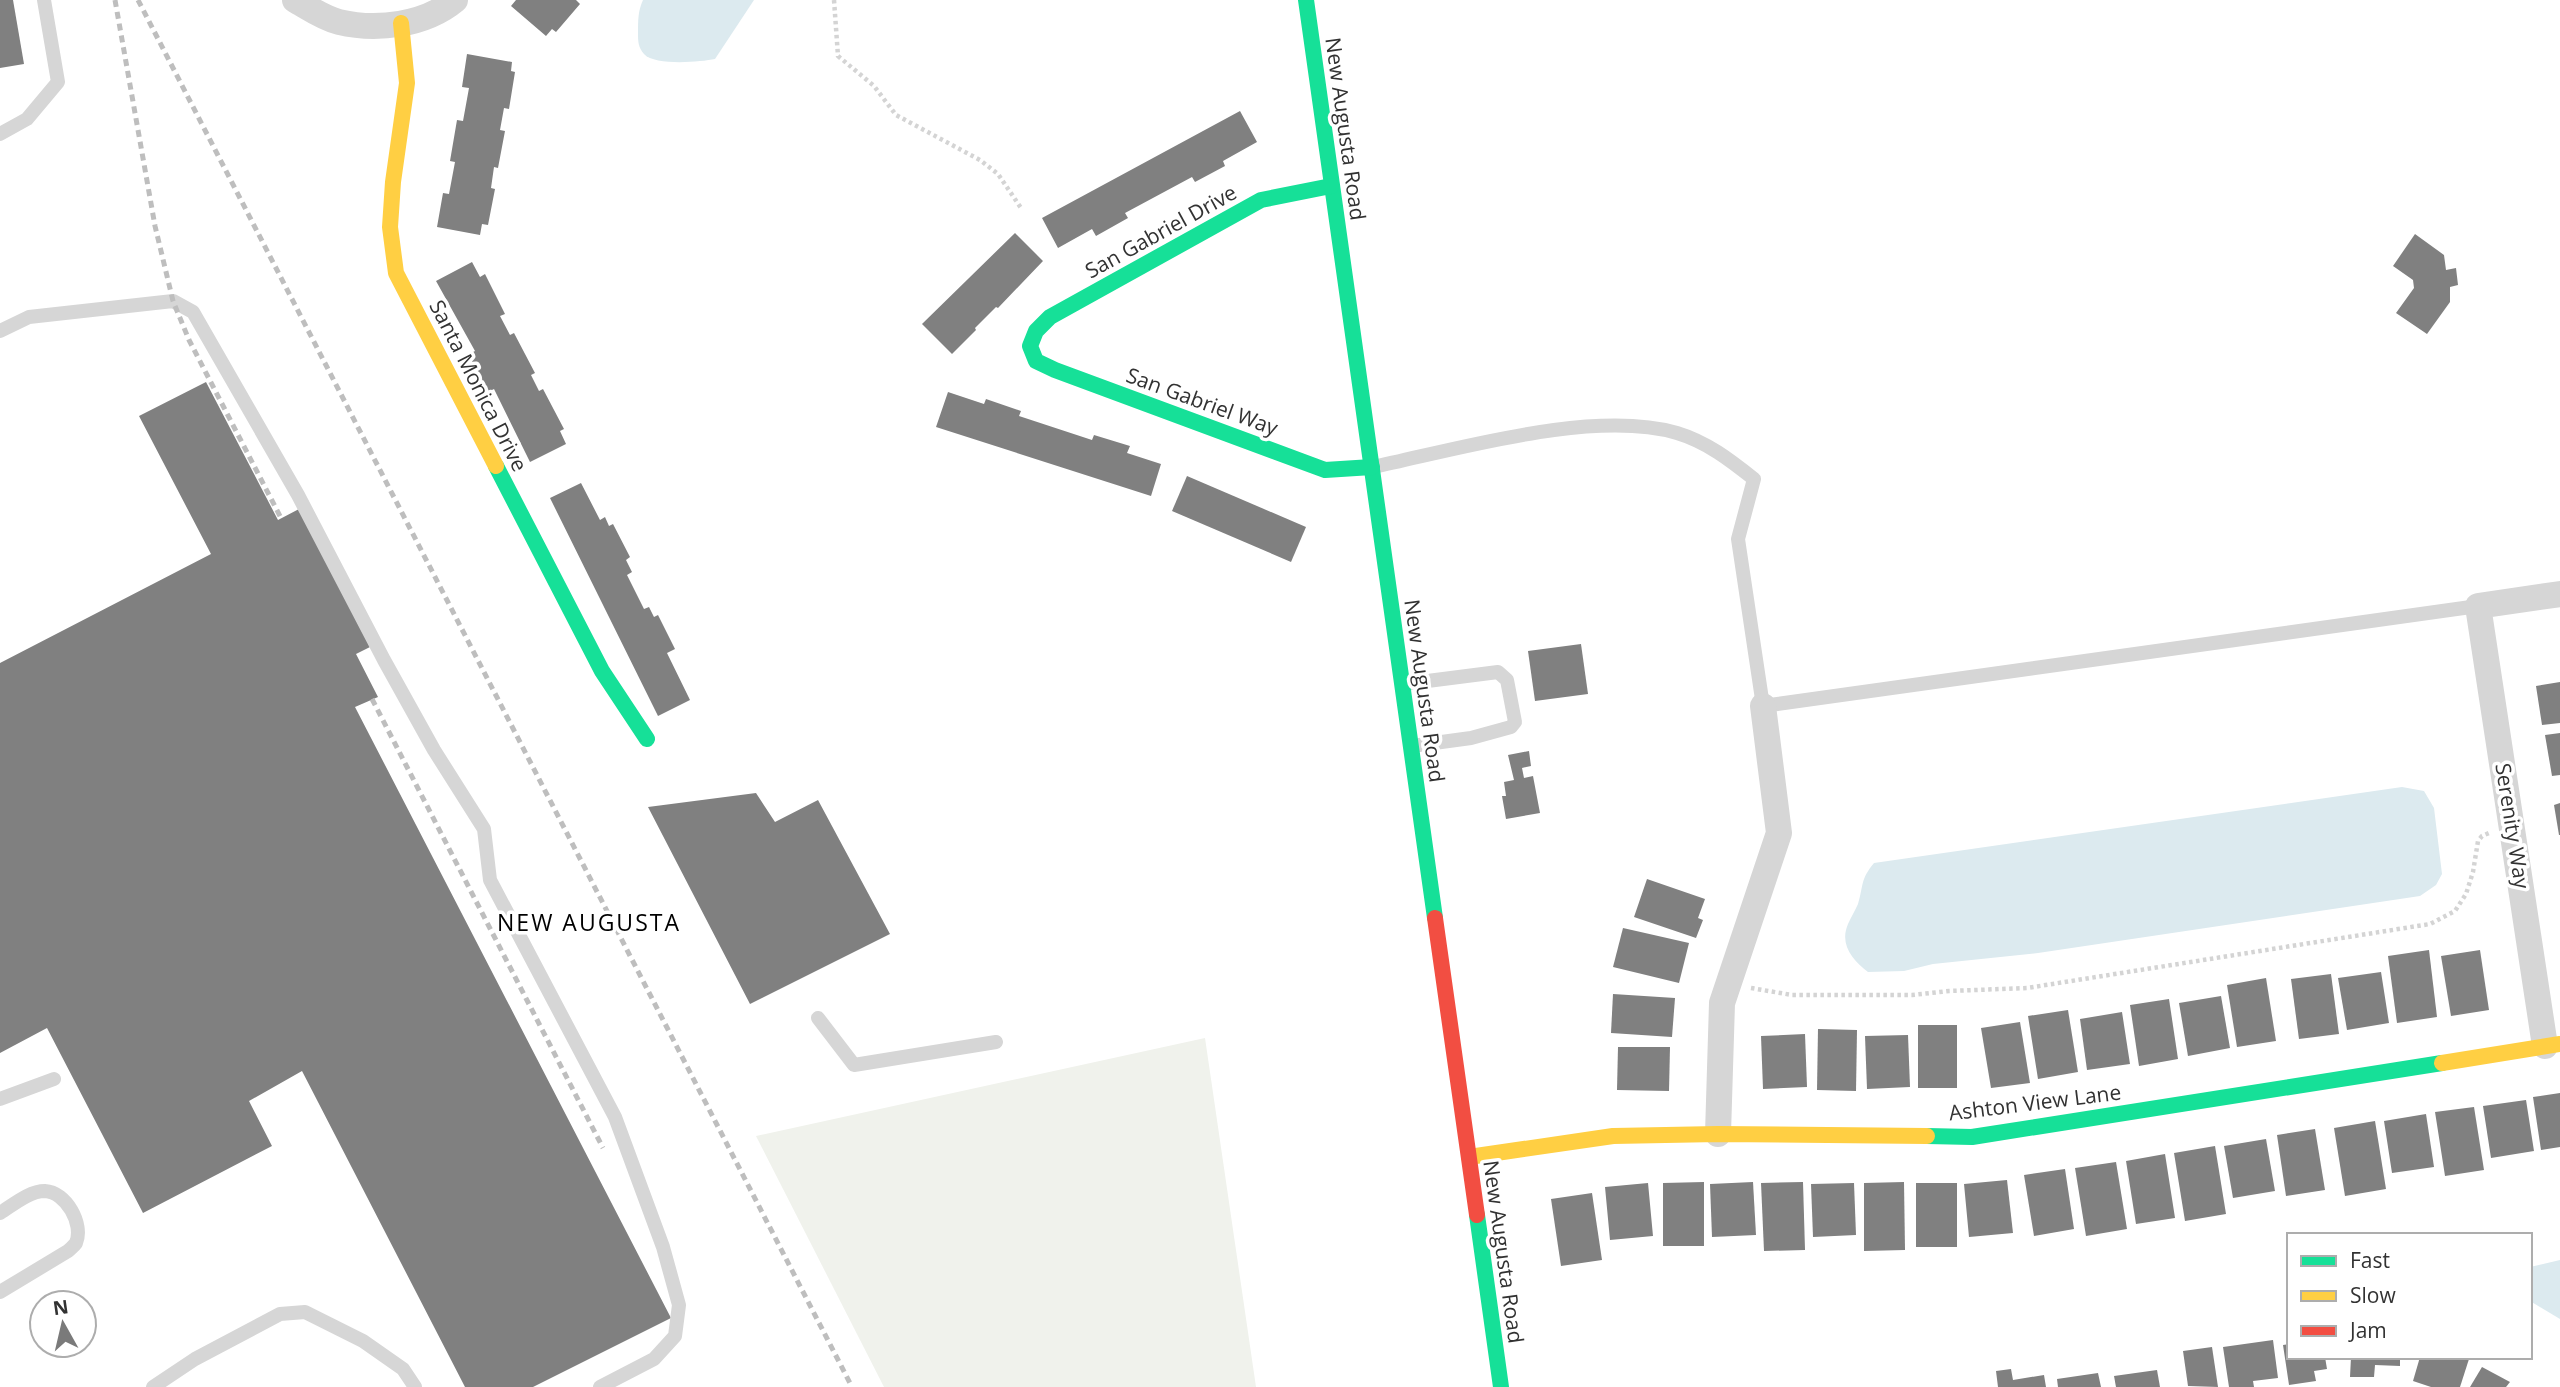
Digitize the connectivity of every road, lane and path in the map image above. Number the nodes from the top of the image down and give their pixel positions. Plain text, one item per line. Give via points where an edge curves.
1 (44, 0) edge
2 (295, 0) edge
3 (455, 0) edge
4 (834, 0) edge
5 (1306, 0) edge
6 (400, 18) junction
7 (0, 134) edge
8 (1331, 187) junction
9 (1021, 208) dead end
10 (0, 331) edge
11 (1030, 346) joint
12 (1372, 467) junction
13 (2560, 594) edge
14 (2478, 606) junction
15 (1402, 684) junction
16 (1763, 706) junction
17 (646, 739) dead end
18 (1411, 746) junction
19 (2490, 832) dead end
20 (1750, 988) dead end
21 (818, 1018) dead end
22 (996, 1042) dead end
23 (2553, 1045) edge
24 (54, 1079) dead end
25 (0, 1099) edge
26 (1718, 1135) junction
27 (1469, 1157) junction
28 (0, 1213) edge
29 (0, 1292) edge
30 (153, 1387) edge
31 (415, 1387) edge
32 (600, 1387) edge
33 (1501, 1387) edge

1 - 7 lane via 58,82 27,119
2 - 6 street via 339,22 381,26
3 - 6 street via 436,12
4 - 9 path via 838,55 874,86 896,115 998,174
5 - 8 street, New Augusta Road
6 - 17 street, Santa Monica Drive via 407,79 388,223 396,273 602,671
8 - 11 street, San Gabriel Drive via 1261,200 1050,317 1036,331
8 - 12 street, New Augusta Road
10 - 32 lane via 29,317 173,301 193,312 298,495 434,750 484,829 490,880 615,1117 663,1247 679,1305 675,1336 654,1359
11 - 12 street, San Gabriel Way via 1036,361 1055,370 1325,470
12 - 15 street, New Augusta Road
12 - 16 lane via 1540,432 1631,425 1678,433 1717,450 1754,479 1738,539
13 - 14 street
14 - 16 lane
14 - 23 street, Serenity Way
15 - 18 street, New Augusta Road
15 - 18 lane via 1498,673 1507,680 1515,722 1471,738
16 - 26 street via 1779,832 1722,1003
18 - 27 street, New Augusta Road
19 - 20 path via 2478,841 2466,894 2455,912 2430,924 2027,988 1912,995 1793,995
21 - 22 lane via 854,1065
23 - 26 street, Ashton View Lane via 1972,1137
24 - 25 lane
26 - 27 street, Ashton View Lane via 1613,1136
27 - 33 street, New Augusta Road
28 - 29 lane via 32,1194 47,1191 68,1204 77,1225 76,1242 68,1251
30 - 31 lane via 280,1314 305,1312 363,1341 403,1369

